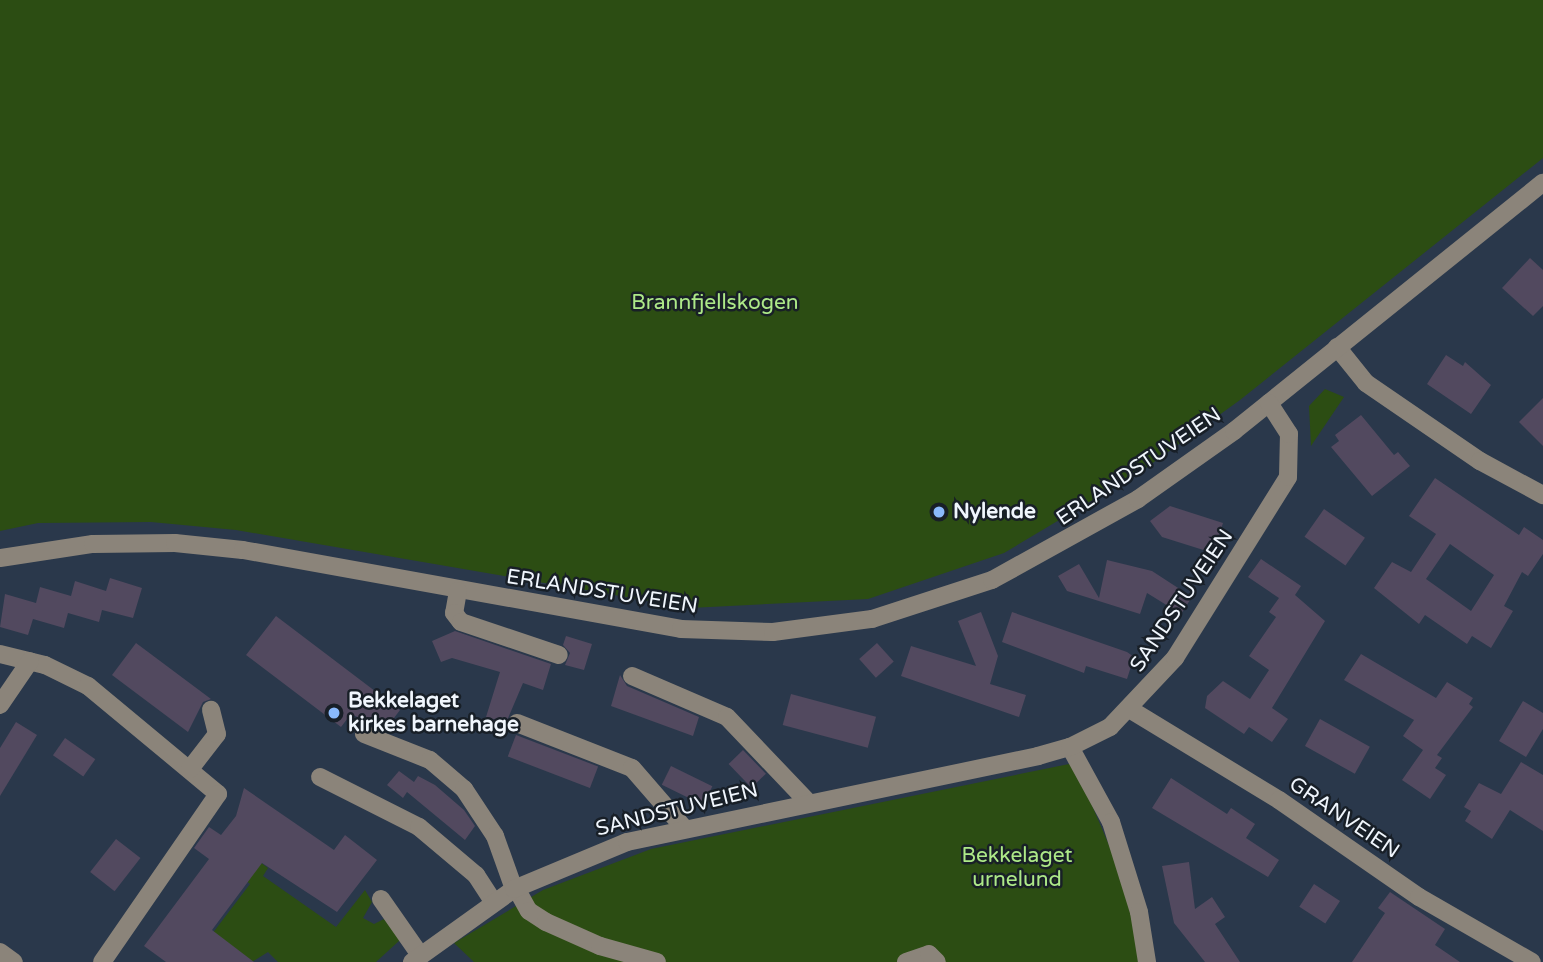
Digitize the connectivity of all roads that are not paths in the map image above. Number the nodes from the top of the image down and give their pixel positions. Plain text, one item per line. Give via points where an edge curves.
1 (1543, 183) edge
2 (1337, 346) junction
3 (1269, 403) junction
4 (1543, 495) edge
5 (0, 558) edge
6 (458, 590) junction
7 (0, 654) edge
8 (559, 655) dead end
9 (30, 661) junction
10 (632, 676) dead end
11 (0, 705) edge
12 (211, 710) dead end
13 (1131, 710) junction
14 (517, 723) dead end
15 (364, 734) dead end
16 (1070, 747) junction
17 (190, 769) junction
18 (320, 777) dead end
19 (808, 802) junction
20 (684, 828) junction
21 (515, 888) junction
22 (381, 899) dead end
23 (493, 901) junction
24 (0, 952) edge
25 (416, 958) edge
26 (13, 962) edge
27 (102, 962) edge
28 (657, 962) edge
29 (906, 962) edge
30 (937, 962) edge
31 (1147, 962) edge
32 (1532, 962) edge

1 - 2 street
2 - 3 street
2 - 4 street via 1366,383 1480,461
3 - 6 street, ERLANDSTUVEIEN via 1170,478 1044,555 964,592 872,619 773,632 681,629
3 - 13 street, SANDSTUVEIEN via 1289,434 1289,477 1192,633
5 - 6 street, ERLANDSTUVEIEN via 93,544 185,544
6 - 8 street via 454,613 461,622
7 - 9 street
9 - 11 street
9 - 17 street via 88,686
10 - 19 street via 727,717
12 - 17 street via 217,734
13 - 16 street, SANDSTUVEIEN
13 - 32 street, GRANVEIEN via 1279,800 1419,897
14 - 20 street via 632,768
15 - 21 street via 430,761 464,789 491,828
16 - 19 street, SANDSTUVEIEN
16 - 31 street via 1111,822 1139,912
17 - 27 street via 215,788 216,802
18 - 23 street via 419,827 477,875
19 - 20 street, SANDSTUVEIEN
20 - 21 street, SANDSTUVEIEN via 627,842
21 - 23 street, SANDSTUVEIEN
21 - 28 street via 529,911 546,922 600,946
22 - 25 street
23 - 25 street, SANDSTUVEIEN
24 - 26 street
29 - 30 street via 929,954

